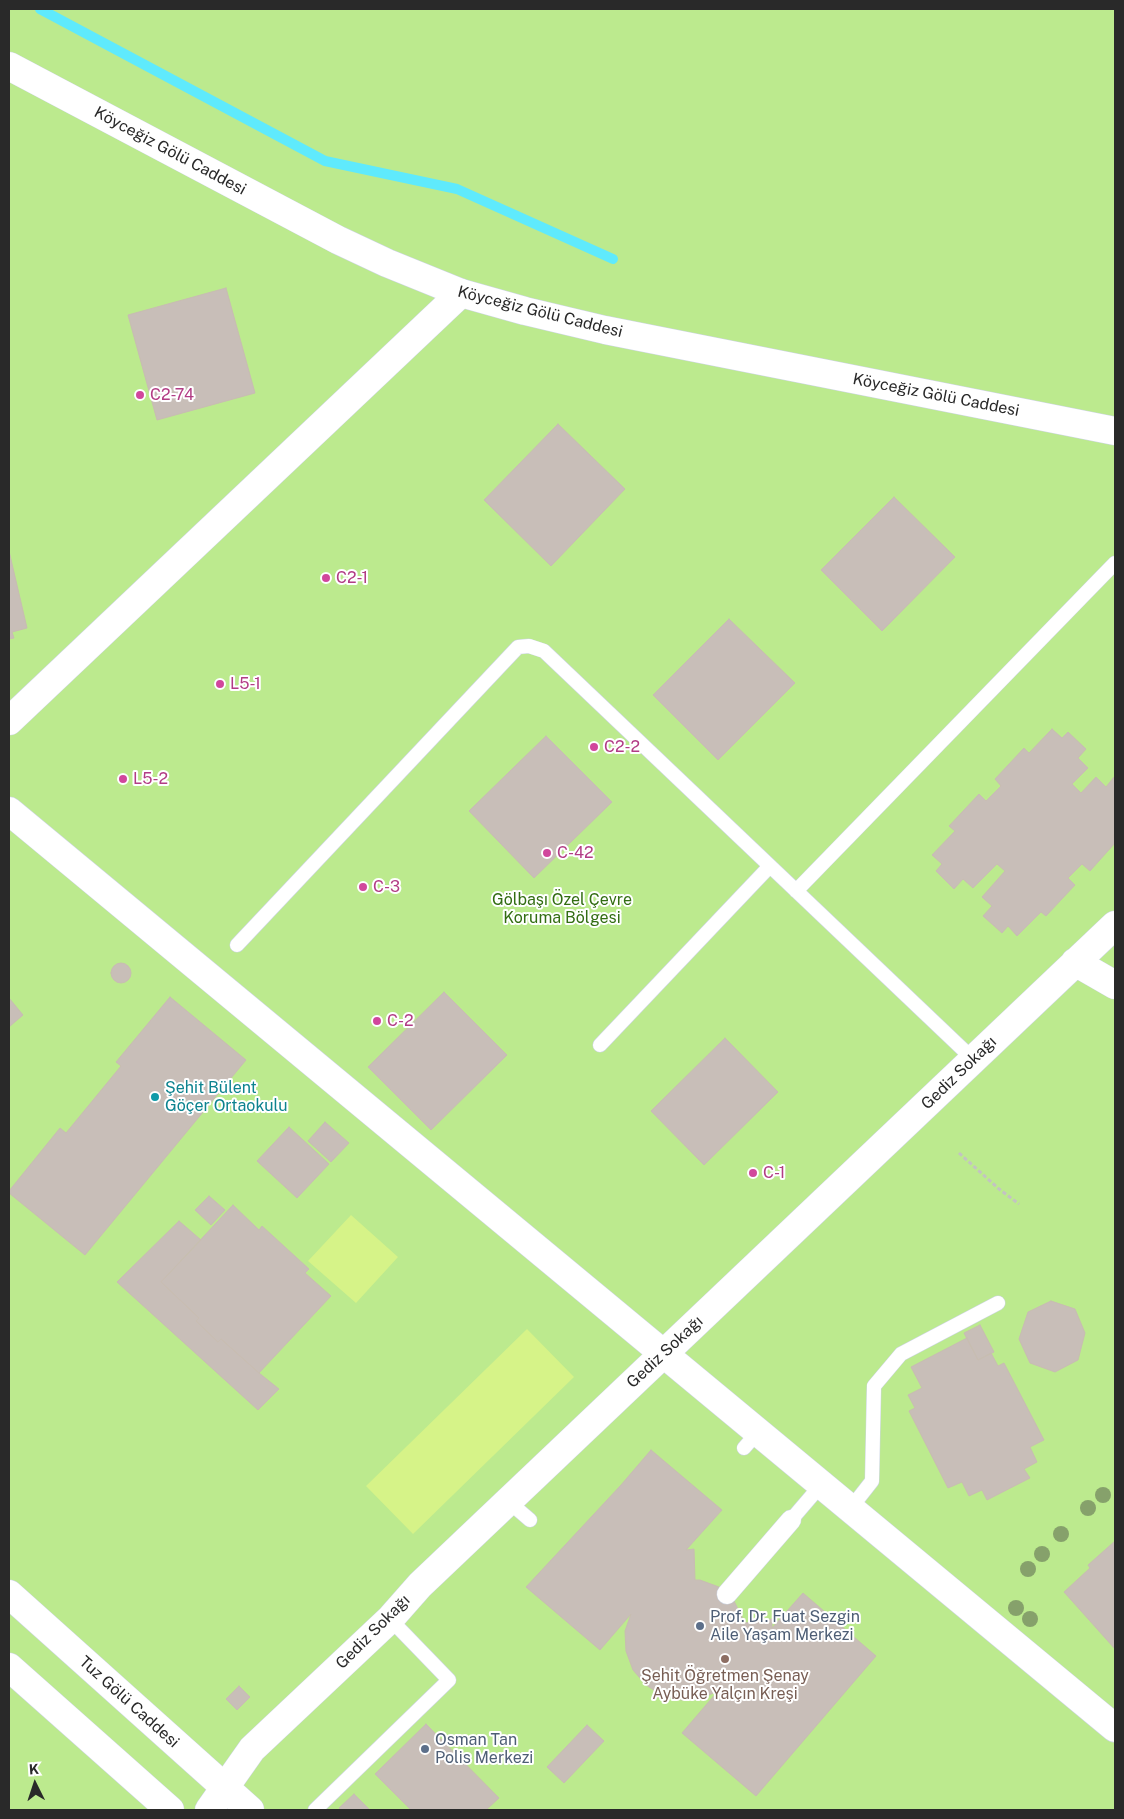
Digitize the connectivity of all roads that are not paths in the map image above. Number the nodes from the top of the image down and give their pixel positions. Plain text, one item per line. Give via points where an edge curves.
1 (9, 66) edge
2 (460, 293) junction
3 (1115, 431) edge
4 (1115, 563) edge
5 (9, 721) edge
6 (9, 812) edge
7 (770, 866) junction
8 (796, 891) junction
9 (1115, 925) edge
10 (237, 945) dead end
11 (1075, 962) junction
12 (1115, 985) edge
13 (600, 1045) dead end
14 (973, 1059) junction
15 (998, 1303) dead end
16 (663, 1353) junction
17 (821, 1485) junction
18 (508, 1501) junction
19 (850, 1509) junction
20 (530, 1520) dead end
21 (792, 1520) joint
22 (9, 1594) edge
23 (726, 1594) dead end
24 (390, 1619) junction
25 (9, 1667) edge
26 (1115, 1728) edge
27 (224, 1787) junction
28 (170, 1810) edge
29 (209, 1810) edge
30 (250, 1810) edge
31 (315, 1810) edge

1 - 2 street, Köyceğiz Gölü Caddesi via 338,240
2 - 3 street, Köyceğiz Gölü Caddesi via 604,330
2 - 5 street
4 - 8 lane
6 - 16 street
7 - 8 lane
7 - 10 lane via 544,651 529,646 518,647
7 - 13 lane
8 - 14 lane
9 - 11 street, Gediz Sokağı
11 - 12 street
11 - 14 street, Gediz Sokağı
14 - 16 street, Gediz Sokağı
15 - 19 lane via 901,1354 874,1386 872,1481
16 - 17 street via 751,1440
16 - 18 street, Gediz Sokağı
17 - 19 street
17 - 21 lane
18 - 20 lane
18 - 24 street, Gediz Sokağı via 420,1585
19 - 26 street
21 - 23 street
22 - 27 street, Tuz Gölü Caddesi
24 - 27 street, Gediz Sokağı via 252,1749
24 - 31 lane via 449,1680
25 - 28 street
27 - 29 street, Gediz Sokağı
27 - 30 street, Tuz Gölü Caddesi

